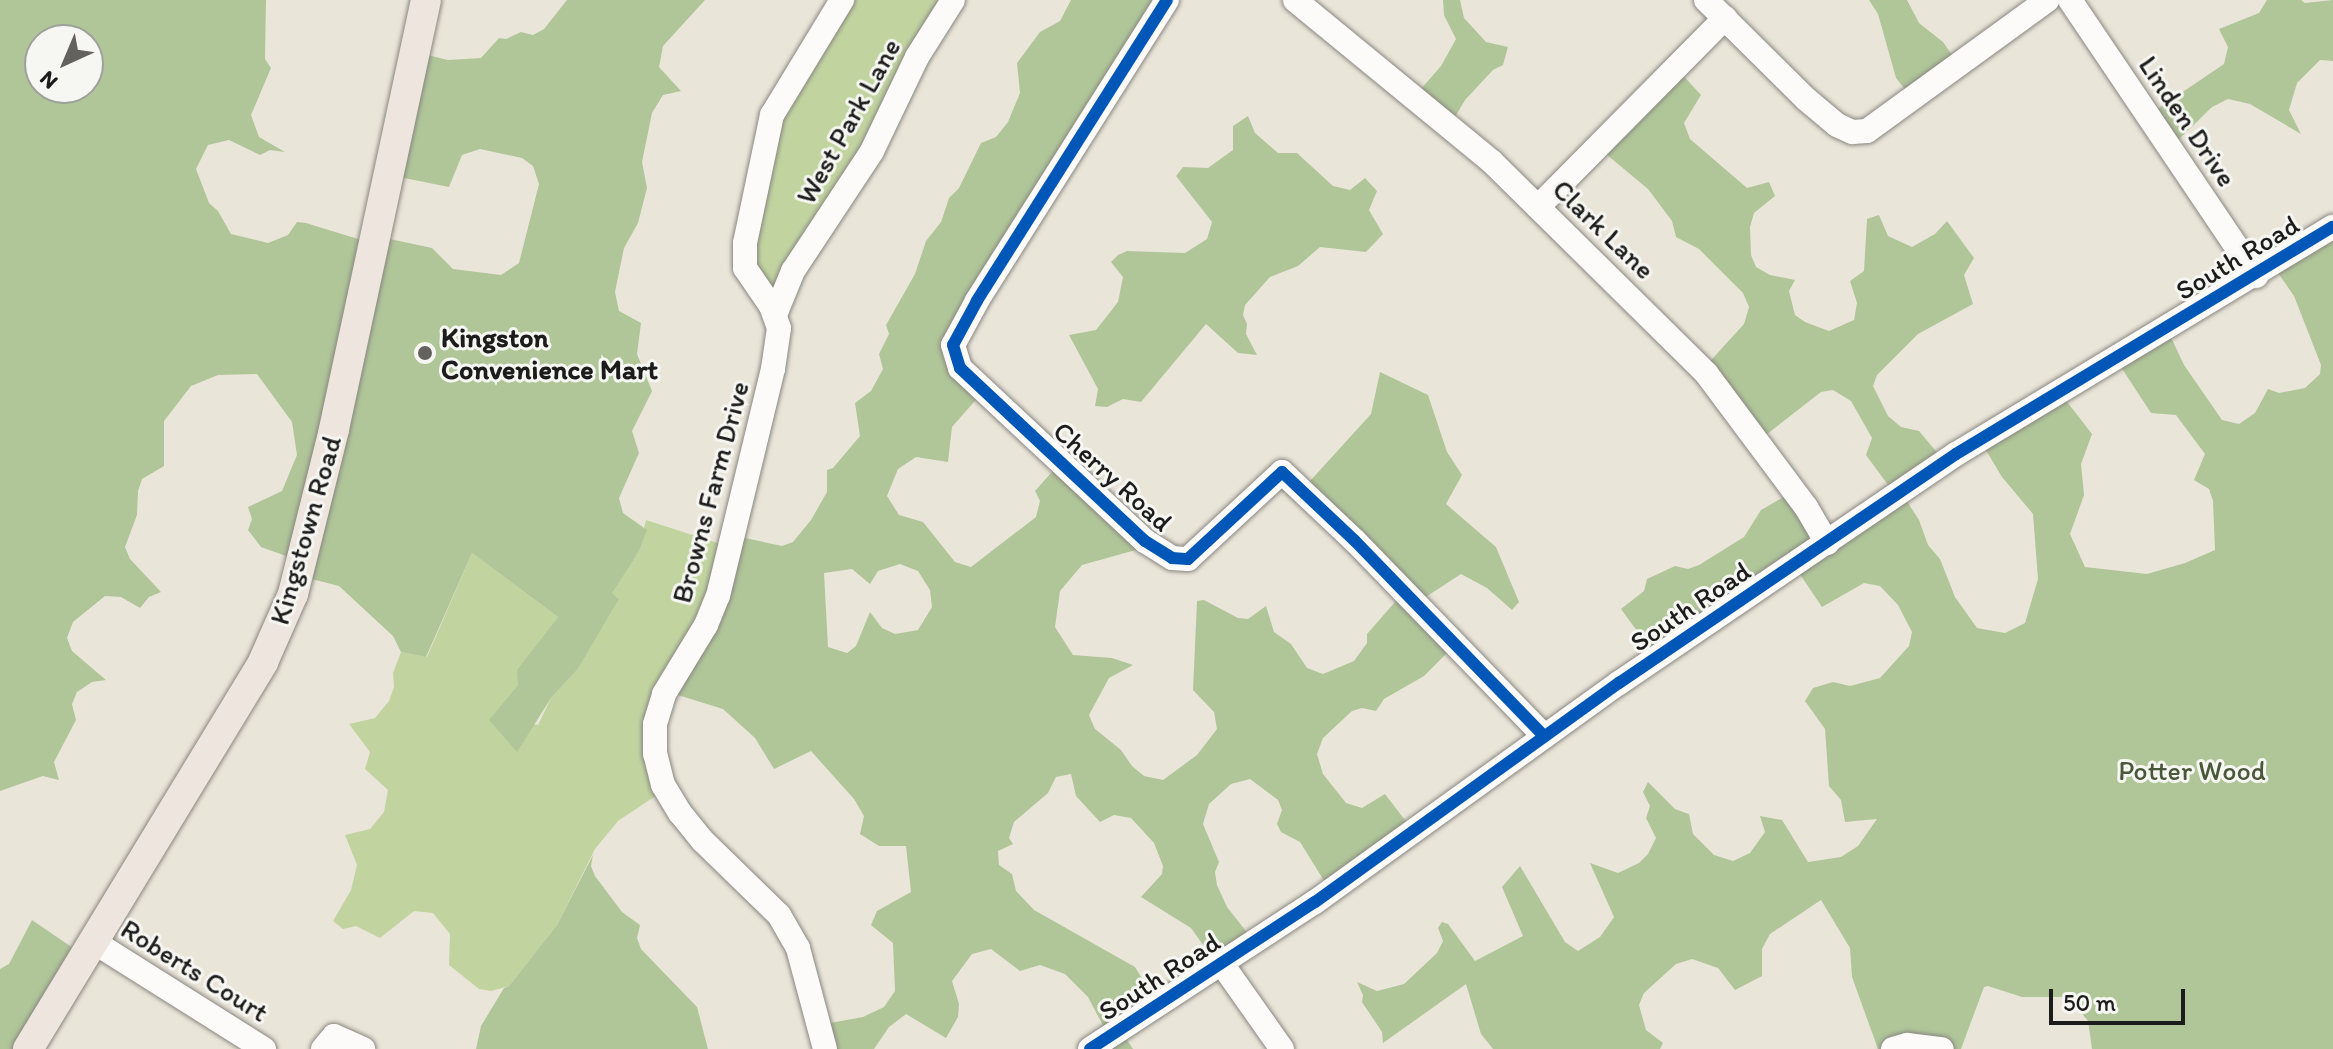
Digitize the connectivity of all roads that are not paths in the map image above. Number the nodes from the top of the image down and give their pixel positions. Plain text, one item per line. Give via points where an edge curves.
1 (426, 0) edge
2 (842, 0) edge
3 (953, 0) edge
4 (1167, 0) edge
5 (1295, 0) edge
6 (1706, 0) edge
7 (2047, 0) edge
8 (2070, 0) edge
9 (1725, 18) junction
10 (1538, 207) junction
11 (2333, 227) edge
12 (2256, 276) junction
13 (775, 315) junction
14 (1827, 543) junction
15 (1544, 736) junction
16 (94, 942) junction
17 (1222, 964) junction
18 (28, 1049) edge
19 (264, 1049) edge
20 (323, 1049) edge
21 (363, 1049) edge
22 (825, 1049) edge
23 (1090, 1049) edge
24 (1282, 1049) edge
25 (1893, 1049) edge
26 (1942, 1049) edge

1 - 16 main road, Kingstown Road via 293,594 263,662
2 - 13 street via 772,115 764,151 745,243 745,268
3 - 13 street, West Park Lane via 917,57 872,151 793,271
4 - 15 street, Cherry Road via 977,301 953,345 960,368 1145,541 1172,558 1188,559 1282,472
5 - 10 street, Clark Lane via 1492,162
6 - 9 street
7 - 9 street via 1867,131 1852,132 1806,99
8 - 12 street, Linden Drive
9 - 10 street
10 - 14 street, Clark Lane via 1706,373 1798,495
11 - 12 street, South Road
12 - 14 street, South Road via 1956,454
13 - 22 street, Browns Farm Drive via 779,328 773,369 718,596 664,694 655,724 655,754 663,785 680,813 779,915 798,948
14 - 15 street, South Road
15 - 17 street, South Road
16 - 18 main road, Kingstown Road
16 - 19 street, Roberts Court
17 - 23 street, South Road
17 - 24 street
20 - 21 street via 334,1036
25 - 26 street

